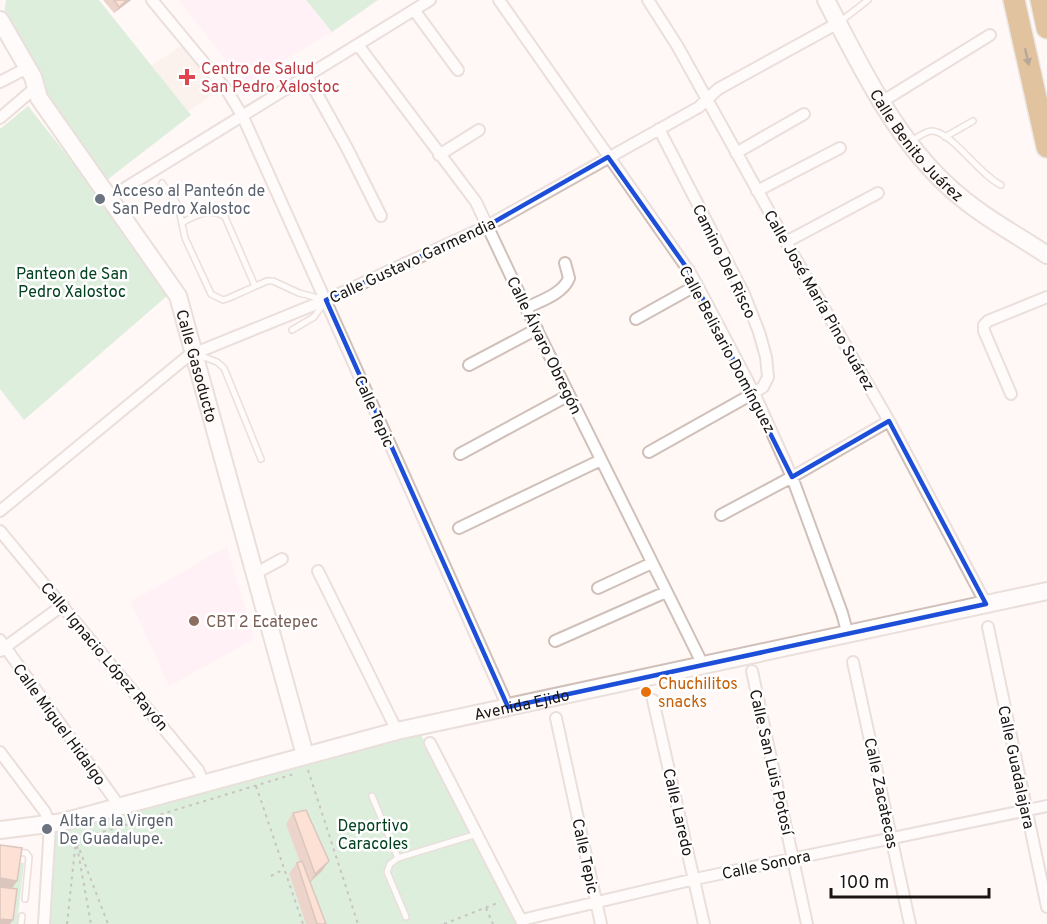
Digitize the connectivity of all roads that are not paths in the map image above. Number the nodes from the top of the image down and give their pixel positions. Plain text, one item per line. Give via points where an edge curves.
1 (152, 0) edge
2 (430, 0) edge
3 (499, 0) edge
4 (648, 0) edge
5 (826, 0) edge
6 (868, 0) edge
7 (1014, 0) edge
8 (1041, 0) edge
9 (414, 10) junction
10 (0, 20) edge
11 (838, 23) junction
12 (1047, 28) edge
13 (990, 34) dead end
14 (358, 45) junction
15 (27, 68) junction
16 (458, 70) dead end
17 (307, 76) junction
18 (0, 82) edge
19 (35, 88) junction
20 (708, 99) junction
21 (883, 101) junction
22 (804, 114) dead end
23 (243, 117) junction
24 (0, 118) edge
25 (973, 121) dead end
26 (659, 129) junction
27 (479, 130) dead end
28 (945, 136) junction
29 (909, 142) junction
30 (1047, 147) edge
31 (840, 148) dead end
32 (736, 153) junction
33 (439, 155) junction
34 (609, 156) junction
35 (162, 183) dead end
36 (1001, 185) dead end
37 (757, 191) junction
38 (878, 193) dead end
39 (109, 198) junction
40 (381, 216) dead end
41 (183, 222) junction
42 (487, 226) junction
43 (786, 242) junction
44 (1047, 255) edge
45 (565, 263) dead end
46 (697, 285) junction
47 (255, 286) junction
48 (1047, 297) edge
49 (326, 300) junction
50 (526, 309) junction
51 (636, 319) dead end
52 (537, 329) junction
53 (292, 330) dead end
54 (195, 353) junction
55 (469, 365) dead end
56 (754, 393) junction
57 (1011, 394) dead end
58 (569, 395) junction
59 (889, 421) junction
60 (649, 453) dead end
61 (460, 454) dead end
62 (261, 459) dead end
63 (601, 460) junction
64 (792, 477) junction
65 (0, 511) edge
66 (721, 515) dead end
67 (459, 528) dead end
68 (0, 531) edge
69 (282, 559) dead end
70 (652, 562) junction
71 (318, 571) dead end
72 (256, 573) junction
73 (598, 588) dead end
74 (1047, 591) edge
75 (666, 592) junction
76 (986, 604) junction
77 (63, 605) junction
78 (988, 627) dead end
79 (848, 635) junction
80 (555, 641) dead end
81 (2, 646) edge
82 (853, 662) dead end
83 (703, 665) junction
84 (752, 671) dead end
85 (653, 700) dead end
86 (508, 707) junction
87 (556, 718) dead end
88 (397, 731) junction
89 (430, 743) dead end
90 (0, 752) edge
91 (306, 762) junction
92 (204, 784) junction
93 (372, 796) dead end
94 (1047, 806) edge
95 (117, 809) junction
96 (1025, 811) junction
97 (50, 825) junction
98 (0, 830) edge
99 (477, 834) junction
100 (892, 838) junction
101 (11, 852) edge
102 (398, 858) junction
103 (794, 859) junction
104 (695, 879) junction
105 (25, 899) dead end
106 (596, 903) junction
107 (1047, 907) edge
108 (22, 916) dead end
109 (406, 917) dead end
110 (522, 922) edge
111 (21, 924) edge
112 (44, 924) edge
113 (601, 924) edge
114 (704, 924) edge
115 (807, 924) edge
116 (910, 924) edge

1 - 23 street, Calle Tepic via 228,92
2 - 9 street
3 - 34 street, Calle Belisario Domínguez
4 - 20 street, Calle José María Pino Suárez
5 - 11 main road, Calle Benito Juárez
6 - 11 lane
7 -> 30 highway
8 - 12 highway
9 - 14 street
9 - 16 street
10 - 15 main road, Calle Gasoducto
11 - 20 street, Calle Gustavo Garmendia via 718,89
11 - 21 main road, Calle Benito Juárez
13 - 21 street
14 - 17 street
14 - 33 street, Calle Álvaro Obregón
15 - 18 street
15 - 19 main road, Calle Gasoducto
17 - 23 street
17 - 40 street
19 - 24 street
19 - 39 main road, Calle Gasoducto
20 - 26 street, Calle Gustavo Garmendia
20 - 32 street, Calle José María Pino Suárez
21 - 29 main road, Calle Benito Juárez
22 - 32 street
23 - 39 street
23 - 49 street, Calle Tepic
25 - 28 lane
26 - 34 street, Calle Gustavo Garmendia
26 - 56 street, Camino Del Risco via 744,294 759,332 768,377
27 - 33 street
28 - 29 lane via 930,131
28 - 36 lane via 987,177
29 - 44 main road, Calle Benito Juárez via 975,208
31 - 37 street
32 - 37 street, Calle José María Pino Suárez
33 - 42 street, Calle Álvaro Obregón via 469,191
34 - 42 street, Calle Gustavo Garmendia
34 - 46 street, Calle Belisario Domínguez
35 - 41 lane via 178,205
37 - 43 street, Calle José María Pino Suárez
38 - 43 street
39 - 54 main road, Calle Gasoducto via 174,288
41 - 47 lane via 207,212 225,216
41 - 47 lane via 185,238 211,294 223,300
42 - 49 street, Calle Gustavo Garmendia
42 - 50 street, Calle Álvaro Obregón
43 - 59 street, Calle José María Pino Suárez
45 - 50 street via 569,278 564,286
46 - 51 street
46 - 56 street, Calle Belisario Domínguez
47 - 49 lane via 273,281
48 - 57 street via 984,325
49 - 53 lane via 314,317
49 - 54 street, Calle Gustavo Garmendia
49 - 86 street, Calle Tepic
50 - 52 street, Calle Álvaro Obregón
52 - 55 street
52 - 58 street, Calle Álvaro Obregón
54 - 62 lane via 223,366
54 - 65 street, Calle Gustavo Garmendia
54 - 72 main road, Calle Gasoducto
56 - 60 street
56 - 64 street, Calle Belisario Domínguez
58 - 61 street
58 - 63 street, Calle Álvaro Obregón
59 - 64 street
59 - 76 street, Calle José María Pino Suárez
63 - 67 street
63 - 70 street, Calle Álvaro Obregón
64 - 66 street
64 - 79 street, Calle Belisario Domínguez
68 - 77 street, Calle Ignacio López Rayón
69 - 72 street
70 - 73 street
70 - 75 street, Calle Álvaro Obregón
71 - 88 street
72 - 91 main road, Calle Gasoducto
74 - 76 main road, Avenida Ejido
75 - 80 street
75 - 83 street, Calle Álvaro Obregón
76 - 79 main road, Avenida Ejido
77 - 81 street
77 - 92 street, Calle Ignacio López Rayón via 198,770
78 - 96 street, Calle Guadalajara
79 - 83 main road, Avenida Ejido
81 - 95 street, Calle Miguel Hidalgo via 115,800
82 - 100 street, Calle Zacatecas
83 - 86 main road, Avenida Ejido
84 - 103 street, Calle San Luis Potosí
85 - 104 street, Calle Laredo
86 - 88 main road, Avenida Ejido
87 - 106 street, Calle Tepic
88 - 91 main road, Avenida Ejido
89 - 99 street
90 - 97 street via 45,812
91 - 92 main road, Avenida Ejido
92 - 95 main road, Avenida Ejido
93 - 102 lane
94 - 96 street, Calle Sonora
95 - 97 main road, Avenida Ejido
96 - 100 street, Calle Sonora
96 - 107 street, Calle Guadalajara
97 - 98 main road, Avenida Ejido
97 - 112 street
99 - 102 lane
99 - 110 street
100 - 103 street, Calle Sonora
100 - 116 street, Calle Zacatecas
101 - 105 lane via 29,856
102 - 109 lane via 387,872
103 - 104 street, Calle Sonora
103 - 115 street, Calle San Luis Potosí
104 - 106 street, Calle Sonora
104 - 114 street, Calle Laredo
106 - 110 street, Calle Sonora
106 - 113 street, Calle Tepic
108 - 111 lane

